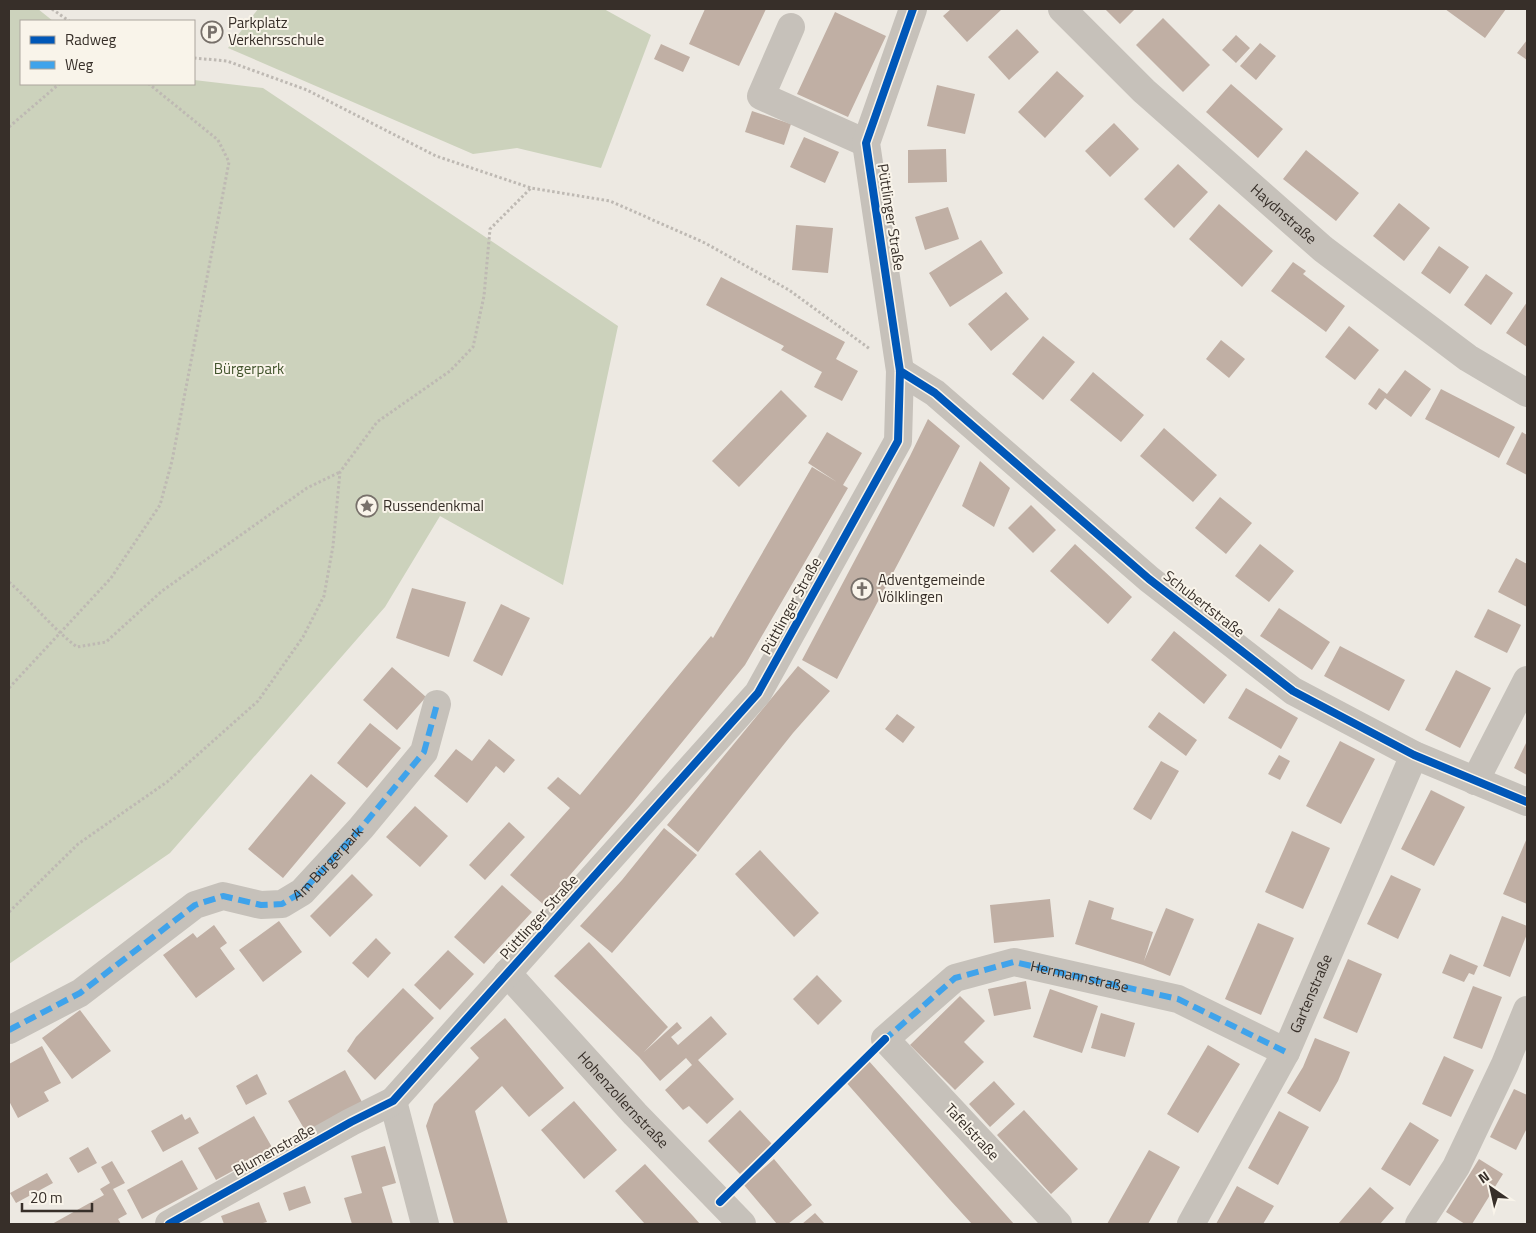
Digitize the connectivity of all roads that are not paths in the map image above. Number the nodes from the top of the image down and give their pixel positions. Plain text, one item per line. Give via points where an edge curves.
1 (913, 9) edge
2 (1062, 9) edge
3 (791, 27) dead end
4 (866, 143) junction
5 (900, 371) junction
6 (1527, 393) edge
7 (1527, 680) edge
8 (437, 704) dead end
9 (1414, 755) junction
10 (1475, 781) junction
11 (1527, 802) edge
12 (507, 973) junction
13 (1527, 1010) edge
14 (9, 1030) edge
15 (885, 1039) joint
16 (1286, 1052) junction
17 (393, 1101) junction
18 (201, 1216) edge
19 (169, 1224) edge
20 (425, 1224) edge
21 (742, 1224) edge
22 (1058, 1224) edge
23 (1191, 1224) edge
24 (1419, 1224) edge

1 - 4 street, Püttlinger Straße
2 - 6 street, Haydnstraße via 1144,91 1323,249 1468,358
3 - 4 street via 761,96
4 - 5 street, Püttlinger Straße
5 - 9 street, Schubertstraße via 935,393 1149,579 1293,691
5 - 12 street, Püttlinger Straße via 898,441 758,693
7 - 10 street
8 - 14 street, Am Bürgerpark via 424,752 302,892 282,904 261,905 223,896 195,905 80,993
9 - 10 street, Schubertstraße
9 - 16 street, Gartenstraße
10 - 11 street, Schubertstraße
12 - 17 street, Püttlinger Straße
12 - 21 street, Hohenzollernstraße via 635,1114
13 - 24 street via 1456,1167
15 - 16 street, Hermannstraße via 955,978 1014,962 1178,999
15 - 22 street, Tafelstraße
16 - 23 street, Gartenstraße
17 - 18 street, Blumenstraße via 351,1122
17 - 20 street
18 - 19 street, Blumenstraße

